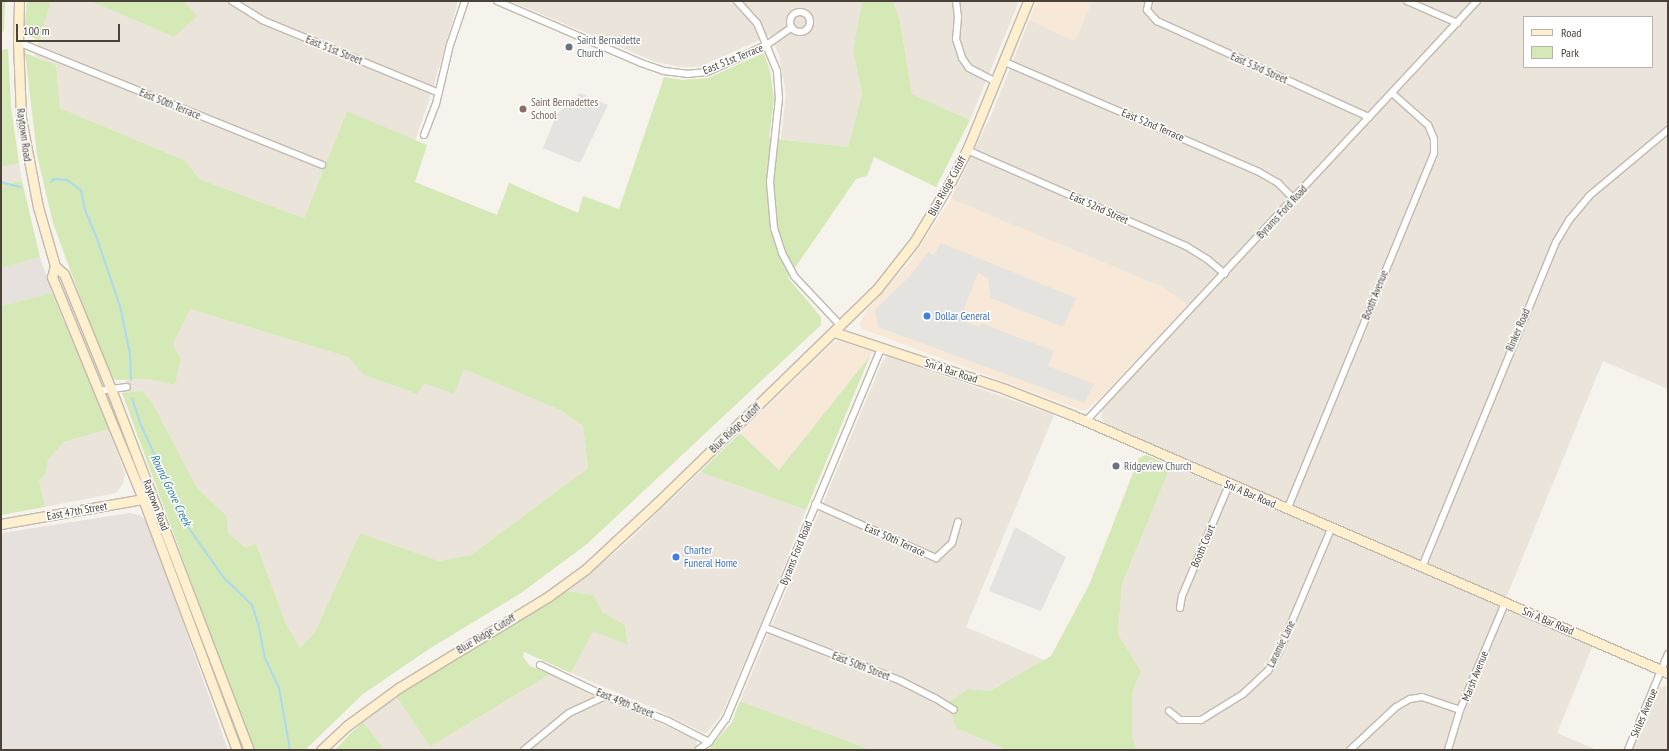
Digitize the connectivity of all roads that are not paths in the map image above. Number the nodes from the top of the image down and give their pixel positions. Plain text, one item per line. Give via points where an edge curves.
1 (19, 1) edge
2 (232, 1) edge
3 (465, 1) edge
4 (496, 1) edge
5 (737, 1) edge
6 (956, 1) edge
7 (1028, 1) edge
8 (1149, 1) edge
9 (1407, 1) edge
10 (1477, 1) edge
11 (1457, 23) junction
12 (792, 27) dead end
13 (18, 42) junction
14 (768, 44) junction
15 (1005, 62) junction
16 (996, 82) junction
17 (439, 93) junction
18 (1392, 93) junction
19 (1369, 117) junction
20 (1668, 130) edge
21 (424, 135) dead end
22 (967, 150) junction
23 (322, 165) dead end
24 (1294, 199) junction
25 (55, 266) junction
26 (1225, 274) junction
27 (840, 325) junction
28 (834, 332) junction
29 (881, 348) junction
30 (127, 387) dead end
31 (111, 389) junction
32 (98, 391) junction
33 (1086, 421) junction
34 (1229, 485) junction
35 (153, 496) junction
36 (143, 499) junction
37 (815, 504) junction
38 (1287, 510) junction
39 (958, 522) dead end
40 (1, 524) edge
41 (1331, 529) junction
42 (1422, 567) junction
43 (1505, 603) junction
44 (1180, 608) dead end
45 (766, 628) junction
46 (1668, 654) edge
47 (540, 665) dead end
48 (1665, 672) edge
49 (605, 696) junction
50 (954, 710) dead end
51 (1460, 710) junction
52 (1169, 711) dead end
53 (709, 742) junction
54 (237, 750) edge
55 (249, 750) edge
56 (321, 750) edge
57 (524, 750) edge
58 (698, 750) edge
59 (1350, 750) edge
60 (1448, 750) edge
61 (1628, 750) edge

1 - 13 main road, Raytown Road
2 - 17 street, East 51st Street via 262,20
3 - 17 street via 450,45
4 - 14 street, East 51st Terrace via 664,71 687,74 707,72
5 - 14 street via 757,23
6 - 16 street via 956,39 962,58 974,71
7 - 15 main road, Blue Ridge Cutoff
8 - 19 street, East 53rd Street via 1147,10 1150,16
9 - 11 street
10 - 11 street, Byrams Ford Road
11 - 18 street, Byrams Ford Road
12 - 14 street
13 - 23 street, East 50th Terrace
13 - 25 main road, Raytown Road via 21,118 29,169
14 - 27 street via 777,71 779,98 770,182 774,228 782,253 794,276
15 - 16 main road, Blue Ridge Cutoff
15 - 24 street, East 52nd Terrace via 1259,172 1278,183
16 - 22 main road, Blue Ridge Cutoff
17 - 21 street
18 - 19 street, Byrams Ford Road
18 - 38 street, Booth Avenue via 1428,125 1434,139 1434,154
19 - 24 street, Byrams Ford Road
20 - 42 street, Rinker Road via 1589,196 1570,219 1556,242
22 - 26 street, East 52nd Street via 1186,246
22 - 27 main road, Blue Ridge Cutoff via 937,207 914,242 877,289
24 - 26 street, Byrams Ford Road
25 - 31 main road, Raytown Road via 64,274
25 - 32 main road, Raytown Road via 52,277
26 - 33 street, Byrams Ford Road
27 - 28 main road, Blue Ridge Cutoff
28 - 29 main road, Sni A Bar Road
28 - 56 main road, Blue Ridge Cutoff via 586,569 549,596 400,687 348,725
29 - 33 main road, Sni A Bar Road via 1005,388
29 - 37 street, Byrams Ford Road
30 - 31 street
31 - 32 street
31 - 35 main road, Raytown Road
32 - 36 main road, Raytown Road
33 - 34 main road, Sni A Bar Road
34 - 38 main road, Sni A Bar Road
34 - 44 street, Booth Court via 1182,596
35 - 36 main road, East 47th Street
35 - 55 main road, Raytown Road
36 - 40 main road, East 47th Street
36 - 54 main road, Raytown Road
37 - 39 street, East 50th Terrace via 936,558 952,542
37 - 45 street, Byrams Ford Road
38 - 41 main road, Sni A Bar Road
41 - 42 main road, Sni A Bar Road
41 - 52 street, Laramie Lane via 1279,652 1268,671 1243,694 1200,720 1180,720
42 - 43 main road, Sni A Bar Road
43 - 48 main road, Sni A Bar Road
43 - 51 street, Marsh Avenue
45 - 50 street, East 50th Street via 901,681
45 - 53 street, Byrams Ford Road via 726,719
46 - 48 street, Skiles Avenue
47 - 49 street, East 49th Street
48 - 61 street, Skiles Avenue
49 - 53 street, East 49th Street via 668,721
49 - 57 street via 569,713
51 - 59 street via 1422,697 1410,699 1396,707
51 - 60 street, Marsh Avenue
53 - 58 street, Byrams Ford Road

